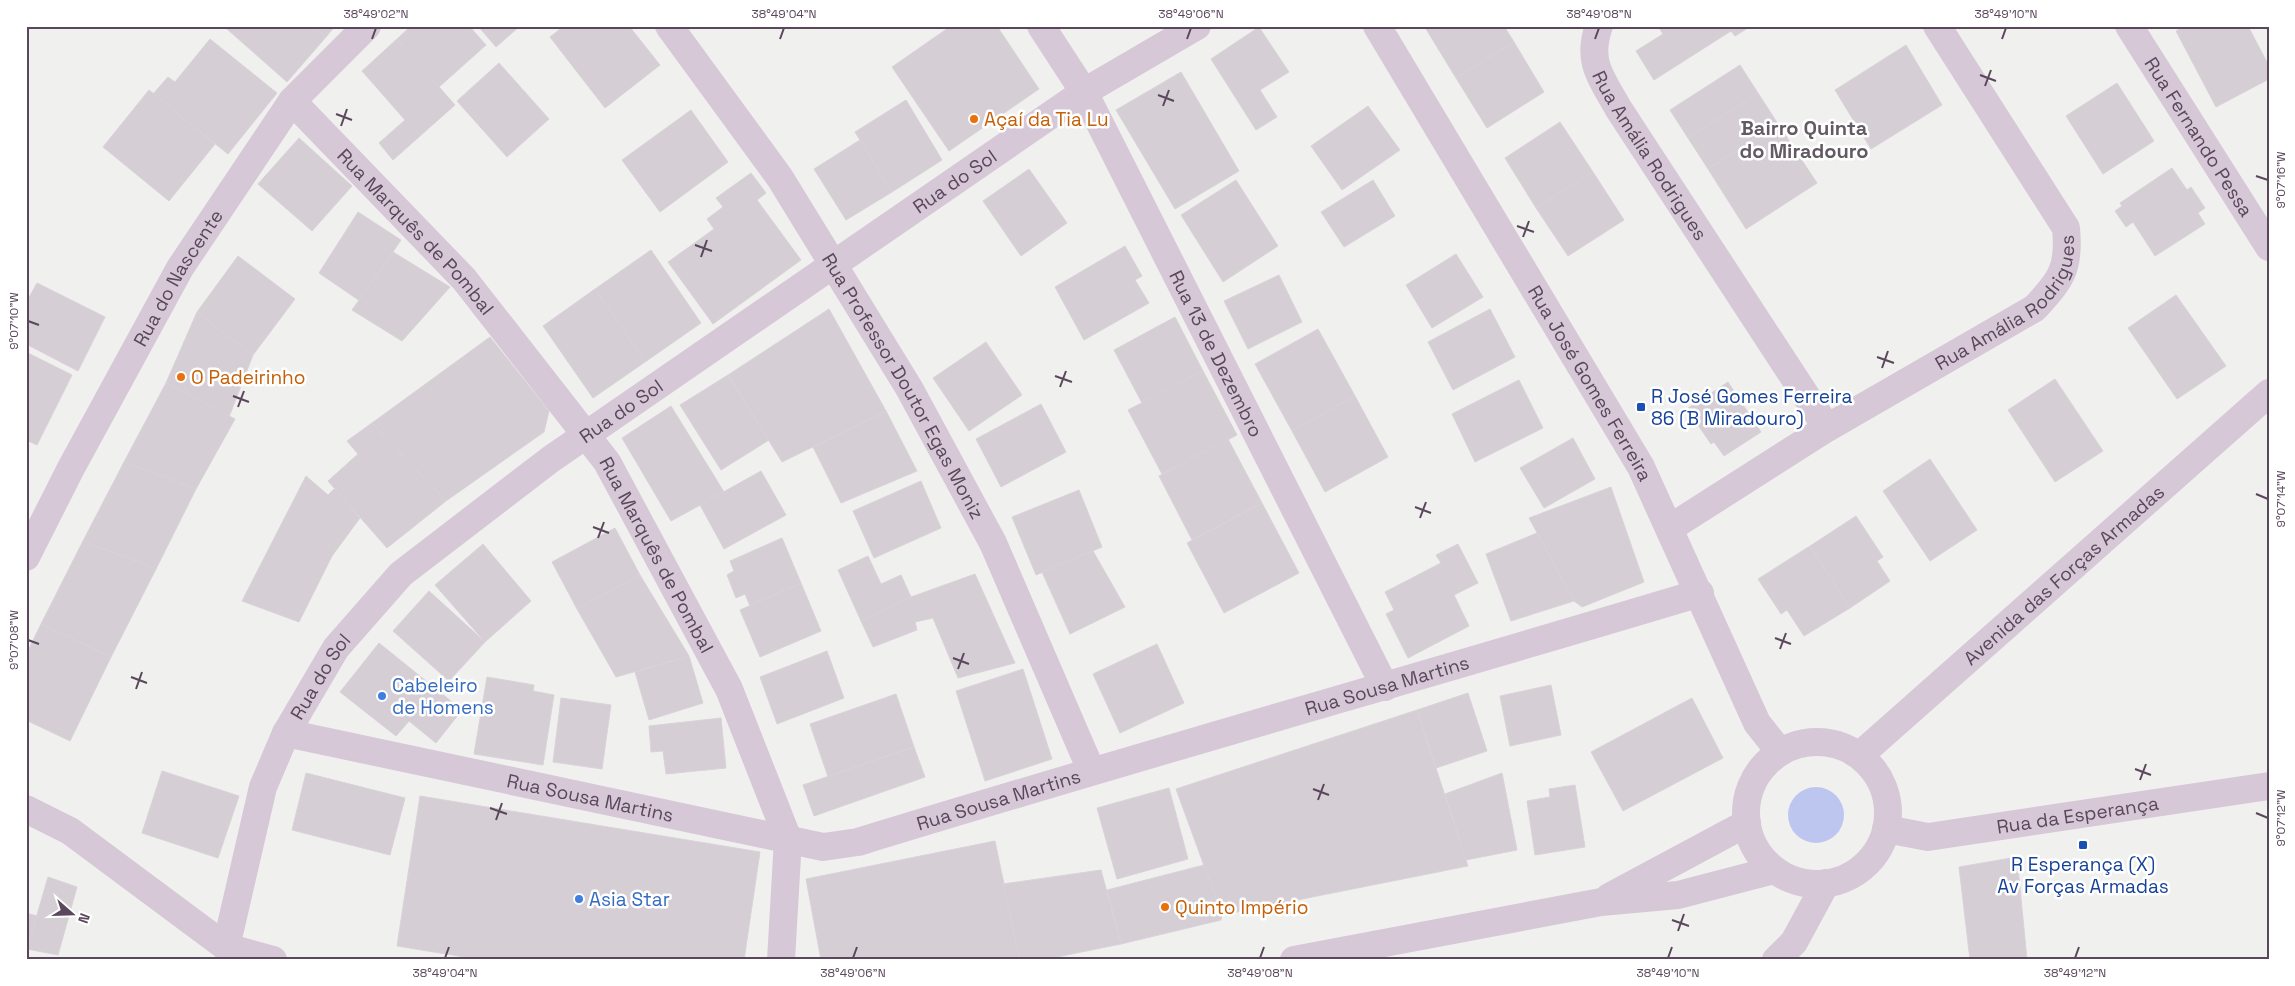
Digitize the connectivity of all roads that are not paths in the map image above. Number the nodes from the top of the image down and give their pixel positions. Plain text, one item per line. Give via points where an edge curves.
1 (367, 26) edge
2 (669, 26) edge
3 (1041, 26) edge
4 (1197, 26) edge
5 (1377, 26) edge
6 (1599, 26) edge
7 (1937, 26) edge
8 (2128, 26) edge
9 (1084, 92) junction
10 (292, 101) junction
11 (2269, 247) edge
12 (834, 265) junction
13 (2269, 393) edge
14 (1827, 428) junction
15 (588, 436) junction
16 (1670, 528) junction
17 (26, 557) edge
18 (1700, 593) junction
19 (1385, 687) junction
20 (286, 733) junction
21 (1780, 752) junction
22 (1860, 755) junction
23 (1091, 770) junction
24 (2269, 786) edge
25 (28, 813) edge
26 (1747, 823) junction
27 (1886, 829) junction
28 (788, 838) junction
29 (1774, 870) junction
30 (1826, 883) junction
31 (1601, 902) junction
32 (226, 947) junction
33 (273, 960) edge
34 (781, 960) edge
35 (1294, 960) edge
36 (1776, 960) edge

1 - 10 street, Rua do Nascente
2 - 12 street, Rua Professor Doutor Egas Moniz via 780,178
3 - 9 street, Rua 13 de Dezembro
4 - 9 street, Rua do Sol
5 - 16 street, Rua José Gomes Ferreira via 1642,467
6 - 14 street, Rua Amália Rodrigues via 1594,65 1618,108
7 - 14 street, Rua Amália Rodrigues via 2066,228 2069,254 2056,284 2035,308
8 - 11 street, Rua Fernando Pessa
9 - 12 street, Rua do Sol
9 - 19 street, Rua 13 de Dezembro
10 - 15 street, Rua Marquês de Pombal via 464,279
10 - 17 street, Rua do Nascente via 180,268
12 - 15 street, Rua do Sol
12 - 23 street, Rua Professor Doutor Egas Moniz via 909,388 993,543
13 - 22 street, Avenida das Forças Armadas
14 - 16 street, Rua Amália Rodrigues
15 - 20 street, Rua do Sol via 551,459 400,574 336,648
15 - 28 street, Rua Marquês de Pombal via 607,462 729,689
16 - 18 street, Rua José Gomes Ferreira
18 - 19 street, Rua Sousa Martins
18 - 21 street, Rua José Gomes Ferreira via 1758,723
19 - 23 street, Rua Sousa Martins
20 - 28 street, Rua Sousa Martins
20 - 32 street, Rua do Sol via 263,787
21 - 22 street via 1799,743 1820,741
21 - 26 street via 1764,765 1753,782 1746,802
22 - 27 street via 1884,788 1888,808
23 - 28 street, Rua Sousa Martins via 858,842 823,846
24 - 27 street, Rua da Esperança via 1928,837
25 - 32 street via 70,831
26 - 29 street via 1751,840
26 - 31 street
27 - 30 street via 1878,849 1865,865 1846,877
28 - 34 street, Rua Marquês de Pombal
29 - 30 street via 1808,883
29 - 31 street via 1678,895
30 - 36 street via 1794,942
31 - 35 street
32 - 33 street

